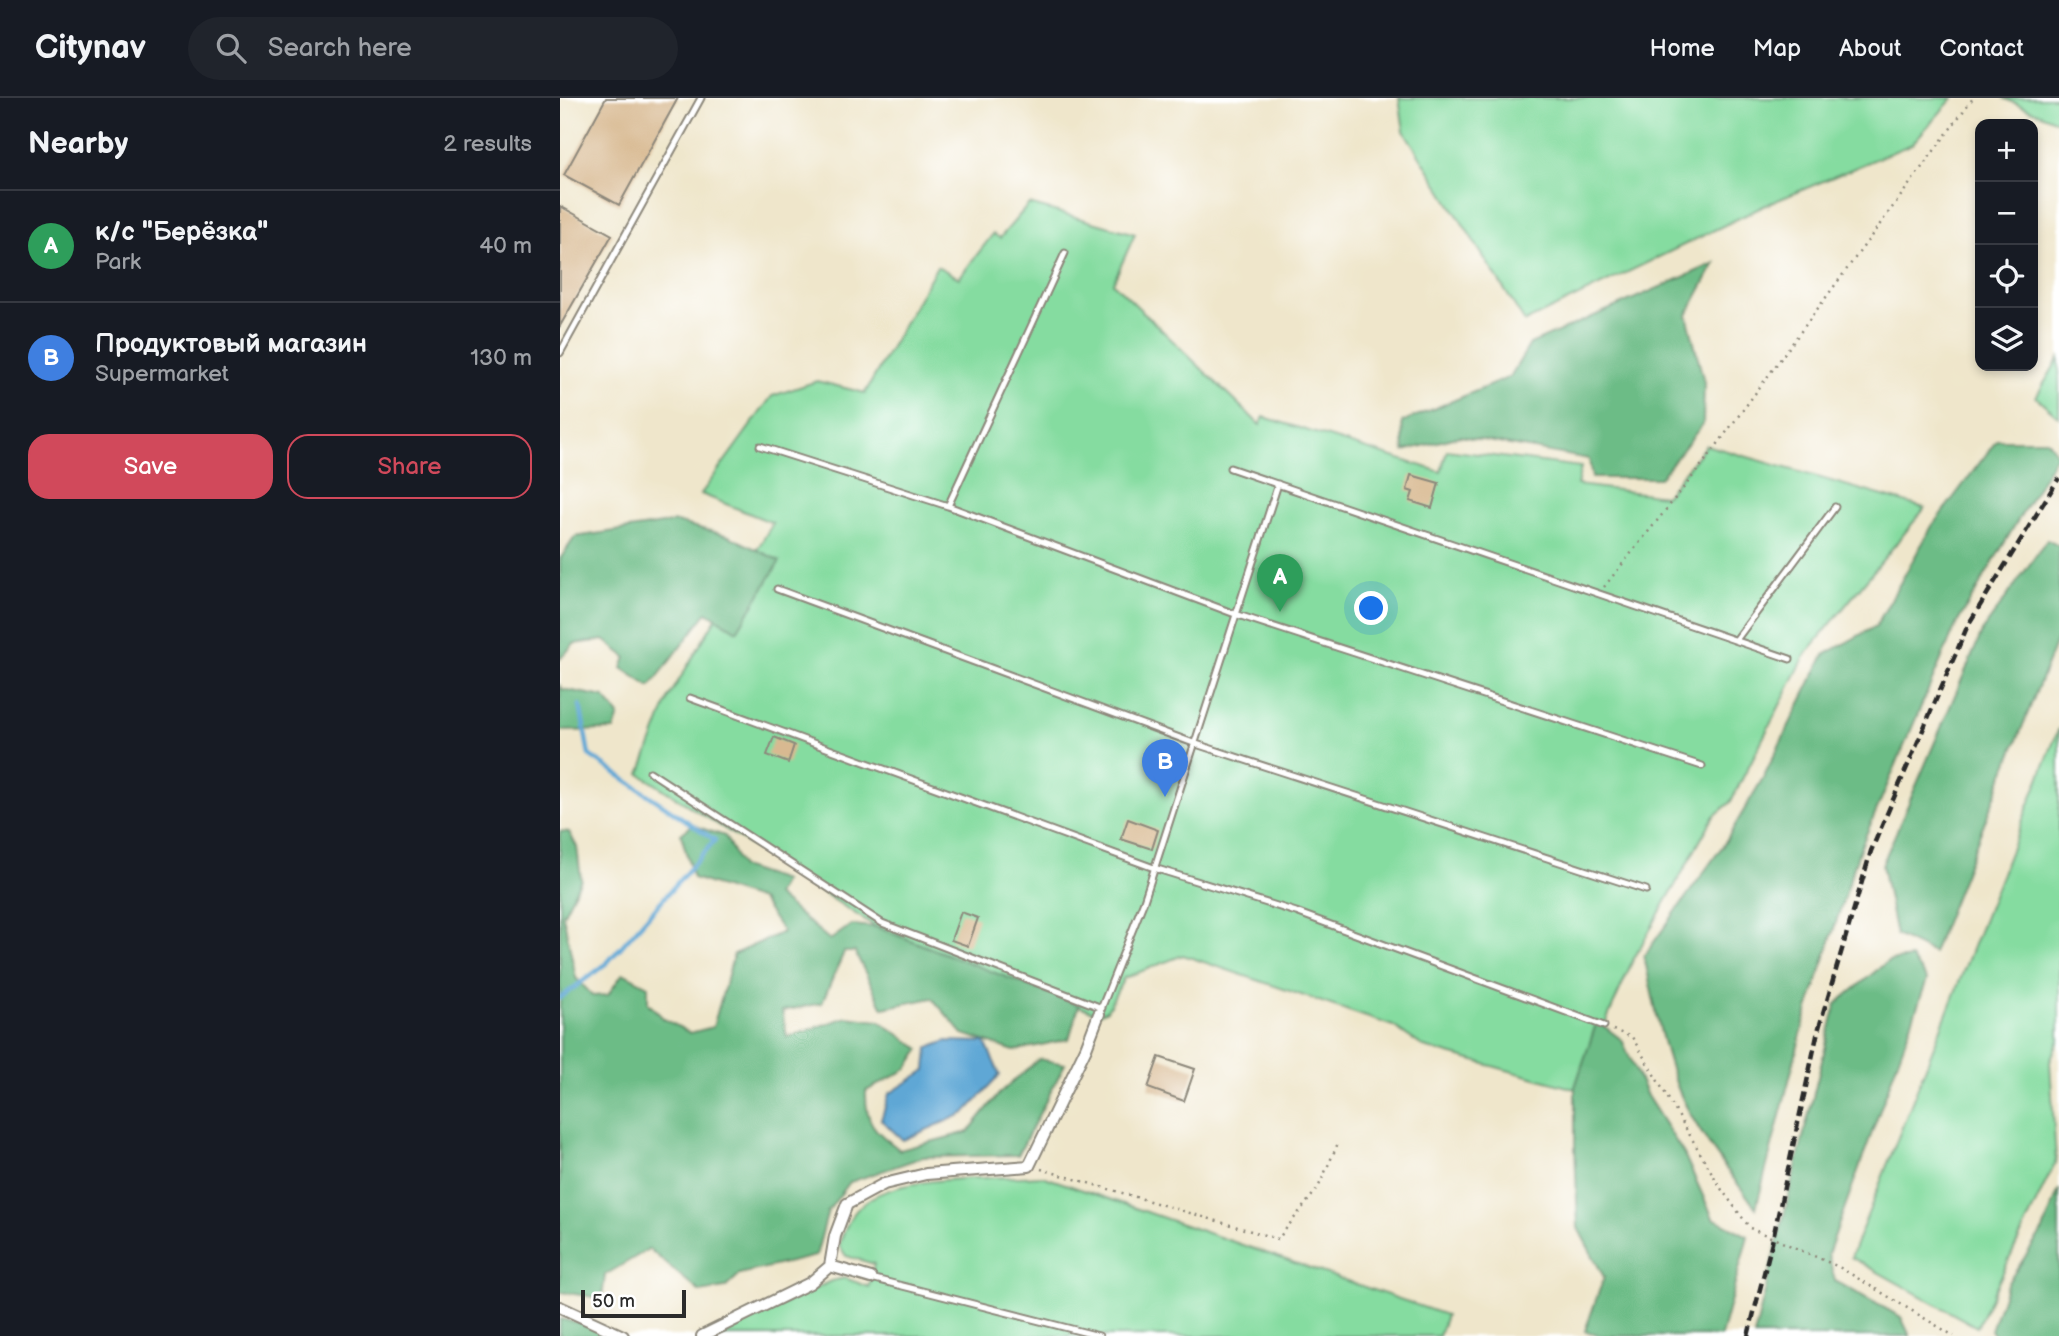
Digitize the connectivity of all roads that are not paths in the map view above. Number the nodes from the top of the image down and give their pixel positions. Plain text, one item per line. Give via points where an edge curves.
1 (701, 98) edge
2 (1065, 253) dead end
3 (560, 353) edge
4 (760, 446) dead end
5 (1230, 468) dead end
6 (1278, 484) junction
7 (948, 506) junction
8 (1835, 507) dead end
9 (777, 589) dead end
10 (1235, 614) junction
11 (1736, 640) junction
12 (1790, 659) dead end
13 (690, 698) dead end
14 (1196, 744) junction
15 (1702, 766) dead end
16 (650, 772) dead end
17 (1154, 868) junction
18 (1646, 890) dead end
19 (1100, 1011) junction
20 (1604, 1026) road end
21 (830, 1266) junction
22 (871, 1278) joint
23 (560, 1307) edge
24 (623, 1336) edge
25 (702, 1336) edge
26 (1098, 1336) edge

1 - 3 lane
2 - 7 lane
4 - 7 lane
5 - 6 lane
6 - 10 lane
6 - 11 lane
7 - 10 lane
8 - 11 lane
9 - 14 lane
10 - 14 lane
10 - 15 lane
11 - 12 lane
13 - 17 lane
14 - 17 lane
14 - 18 lane
16 - 19 lane via 882,923
17 - 19 lane
17 - 20 lane via 1296,912
19 - 21 street via 1029,1166 926,1174 884,1184 847,1204
21 - 22 street
21 - 25 street via 810,1283
22 - 26 lane
23 - 24 street

